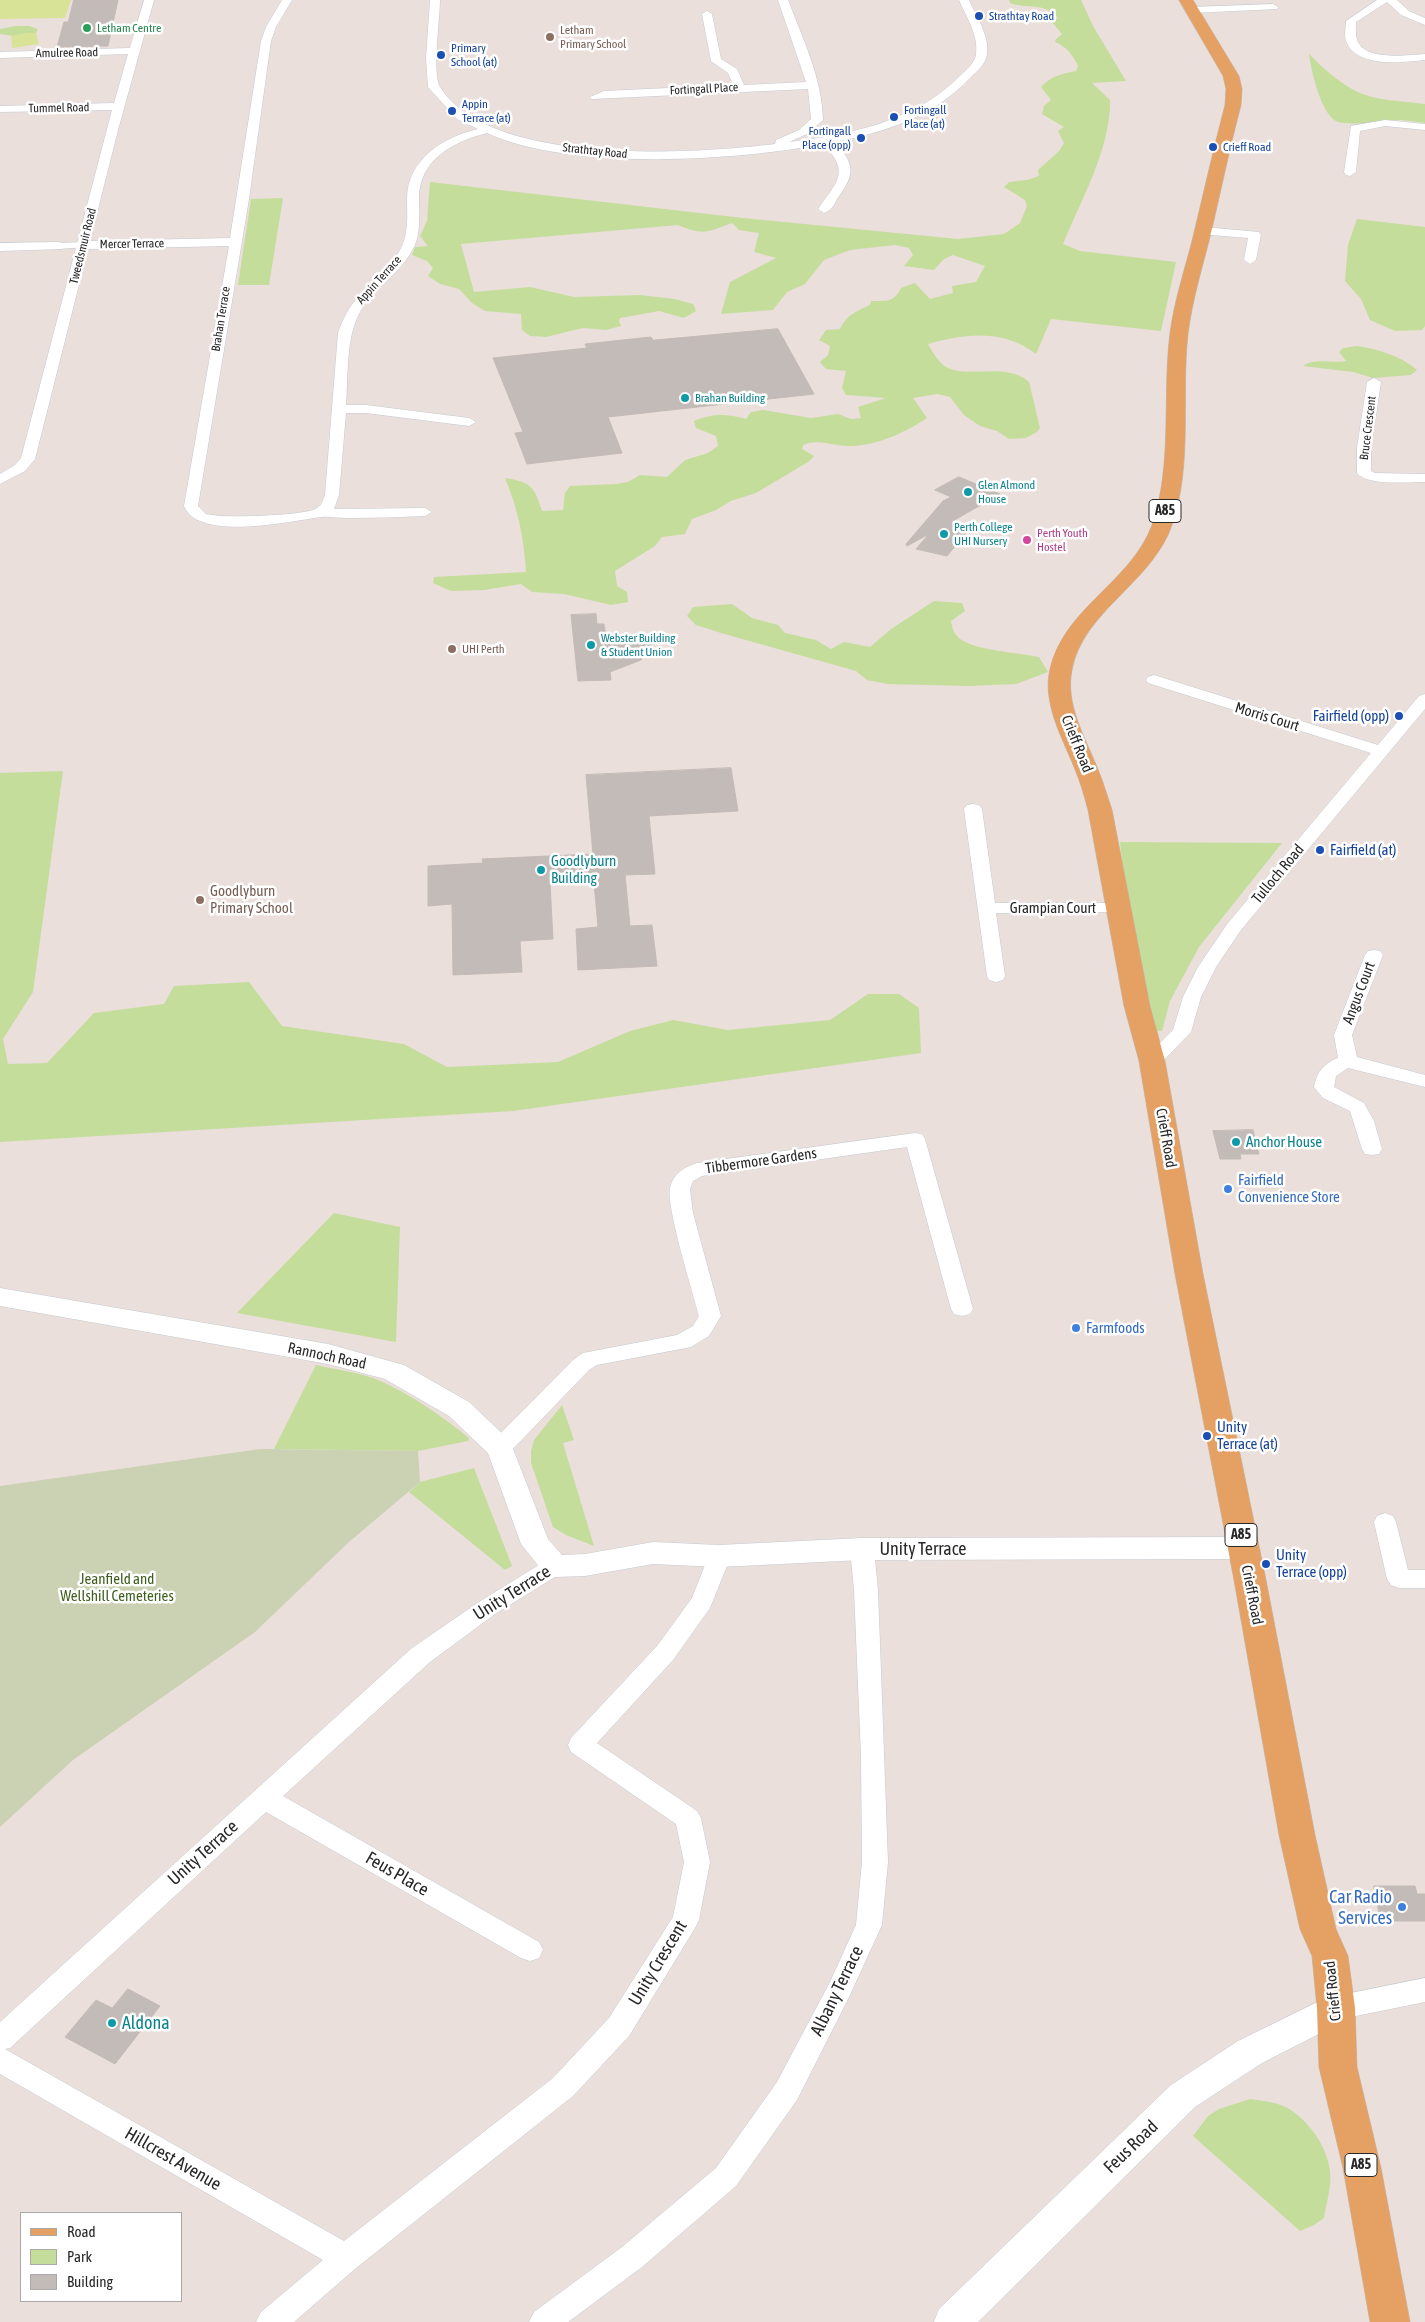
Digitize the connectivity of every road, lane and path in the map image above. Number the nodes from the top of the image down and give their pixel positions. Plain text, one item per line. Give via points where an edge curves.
1 (149, 0) edge
2 (287, 0) edge
3 (435, 0) edge
4 (783, 0) edge
5 (964, 0) edge
6 (1384, 0) edge
7 (1391, 0) edge
8 (1189, 5) edge
9 (1273, 7) dead end
10 (707, 14) dead end
11 (1425, 22) edge
12 (134, 51) junction
13 (0, 54) edge
14 (1425, 57) edge
15 (812, 85) junction
16 (740, 88) junction
17 (596, 97) dead end
18 (119, 106) junction
19 (0, 109) edge
20 (825, 123) junction
21 (1425, 127) edge
22 (486, 130) junction
23 (849, 136) junction
24 (825, 140) junction
25 (765, 150) junction
26 (1350, 172) dead end
27 (824, 209) dead end
28 (1203, 231) junction
29 (235, 242) junction
30 (84, 245) junction
31 (58, 246) joint
32 (0, 247) edge
33 (1250, 260) dead end
34 (1374, 382) dead end
35 (338, 409) junction
36 (469, 422) dead end
37 (1425, 478) edge
38 (0, 480) edge
39 (322, 512) junction
40 (425, 512) dead end
41 (1154, 680) dead end
42 (1425, 699) edge
43 (1382, 751) junction
44 (973, 809) dead end
45 (988, 908) junction
46 (1118, 908) junction
47 (1374, 954) dead end
48 (996, 976) dead end
49 (1152, 1061) junction
50 (1348, 1061) junction
51 (1425, 1081) edge
52 (1372, 1149) dead end
53 (0, 1297) edge
54 (962, 1309) dead end
55 (500, 1448) junction
56 (1385, 1522) dead end
57 (1243, 1548) junction
58 (862, 1549) junction
59 (719, 1556) junction
60 (555, 1566) junction
61 (1425, 1579) edge
62 (264, 1798) junction
63 (530, 1950) dead end
64 (1425, 1990) edge
65 (1336, 2008) junction
66 (0, 2039) edge
67 (0, 2060) edge
68 (346, 2258) junction
69 (271, 2322) edge
70 (544, 2322) edge
71 (952, 2322) edge
72 (1390, 2322) edge

1 - 12 street, Tweedsmuir Road
2 - 29 street, Brahan Terrace via 266,41
3 - 22 street, Strathtay Road via 434,86 452,111
4 - 15 street
5 - 23 street, Strathtay Road via 981,42 981,60 956,88 921,110
6 - 14 street via 1351,21 1351,39 1355,47 1370,56
7 - 11 street via 1405,13
8 - 9 street
8 - 28 main road, Crieff Road / A85 via 1231,76 1234,89
10 - 16 street via 716,61 733,71
12 - 13 street, Amulree Road
12 - 18 street, Tweedsmuir Road
15 - 16 street, Fortingall Place
15 - 20 street via 818,112
16 - 17 street, Fortingall Place
18 - 19 street, Tummel Road
18 - 30 street, Tweedsmuir Road
20 - 23 street
20 - 25 street
21 - 26 street via 1385,123 1356,128
22 - 25 street, Strathtay Road via 522,141 594,153 651,156
22 - 35 street, Appin Terrace via 444,148 417,174 412,230 407,248 349,317 344,333
23 - 24 street, Strathtay Road
24 - 25 street, Strathtay Road
24 - 27 street via 843,158 847,174
28 - 33 street via 1255,235
28 - 46 main road, Crieff Road / A85 via 1179,335 1176,446 1163,524 1145,560 1083,625 1067,649 1061,670 1063,710 1100,810
29 - 30 street, Mercer Terrace
29 - 39 street, Brahan Terrace via 192,510 200,517 216,520 302,517
30 - 31 street, Mercer Terrace
30 - 38 street, Tweedsmuir Road via 28,459
31 - 32 street, Mercer Terrace
34 - 37 street, Bruce Crescent via 1366,431 1364,473 1374,477
35 - 36 street via 366,409 437,424
35 - 39 street, Appin Terrace via 332,495
39 - 40 street
41 - 43 street, Morris Court
42 - 43 street, Tulloch Road
43 - 49 street, Tulloch Road via 1234,927 1207,967 1192,997 1182,1032
44 - 45 street, Grampian Court
45 - 46 street, Grampian Court
45 - 48 street, Grampian Court
46 - 49 main road, Crieff Road / A85 via 1137,1006
47 - 50 street, Angus Court via 1344,1035
49 - 57 main road, Crieff Road / A85 via 1188,1274
50 - 51 street
50 - 52 street via 1328,1072 1324,1086 1330,1094 1350,1101 1358,1108
53 - 55 street, Rannoch Road via 328,1354 394,1372 459,1409
54 - 55 street, Tibbermore Gardens via 915,1139 697,1170 685,1178 680,1188 683,1213 710,1316 701,1331 682,1342 591,1358
55 - 60 street, Rannoch Road via 535,1544
56 - 61 street via 1399,1579
57 - 58 street, Unity Terrace
57 - 65 main road, Crieff Road / A85 via 1297,1835 1318,1929 1330,1956
58 - 59 street, Unity Terrace
58 - 70 street, Albany Terrace via 875,1862 869,1925 787,2091 726,2177 632,2256
59 - 60 street, Unity Terrace via 653,1553 585,1565
59 - 68 street, Unity Crescent via 702,1602 665,1653 580,1745 688,1818 698,1862 686,1920 619,2027 563,2087
60 - 62 street, Unity Terrace via 421,1654
62 - 63 street, Feus Place
62 - 66 street, Unity Terrace
64 - 65 street
65 - 71 street, Feus Road via 1250,2052 1183,2096
65 - 72 main road, Crieff Road / A85 via 1338,2066 1362,2168
67 - 68 street, Hillcrest Avenue
68 - 69 street

